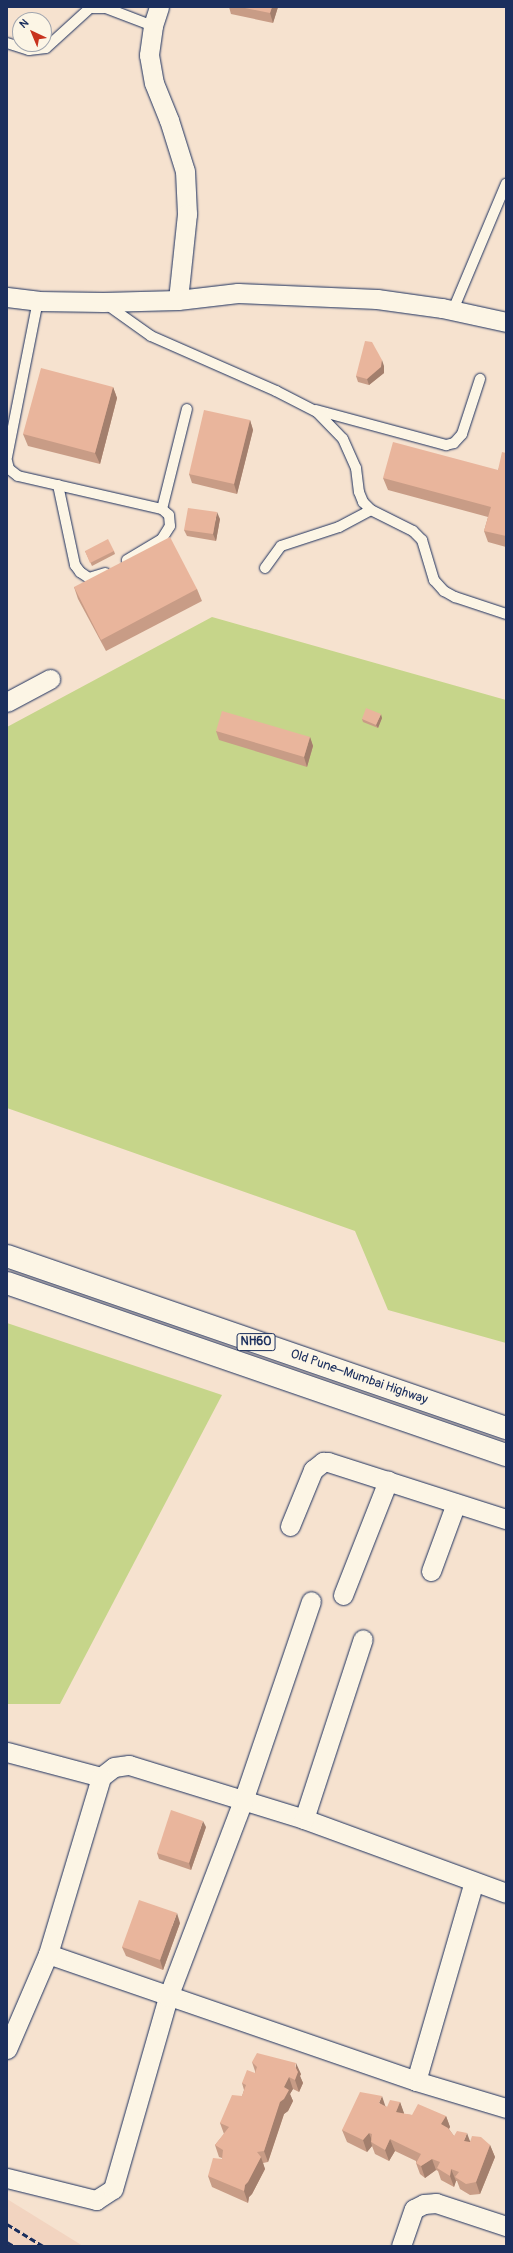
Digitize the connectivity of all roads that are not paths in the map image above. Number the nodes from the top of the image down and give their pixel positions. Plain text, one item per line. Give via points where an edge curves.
1 (90, 7) edge
2 (159, 7) edge
3 (153, 26) junction
4 (7, 43) edge
5 (506, 184) edge
6 (7, 297) edge
7 (178, 300) junction
8 (38, 301) junction
9 (102, 302) junction
10 (453, 310) junction
11 (506, 322) edge
12 (480, 379) dead end
13 (187, 409) dead end
14 (310, 409) junction
15 (7, 457) edge
16 (7, 461) edge
17 (58, 485) junction
18 (162, 509) junction
19 (371, 510) junction
20 (265, 568) dead end
21 (506, 614) edge
22 (50, 679) dead end
23 (7, 702) edge
24 (7, 1256) edge
25 (7, 1283) edge
26 (506, 1428) edge
27 (506, 1455) edge
28 (388, 1481) junction
29 (456, 1503) junction
30 (506, 1519) edge
31 (290, 1526) dead end
32 (431, 1571) dead end
33 (343, 1595) dead end
34 (311, 1601) dead end
35 (363, 1639) dead end
36 (7, 1752) edge
37 (102, 1777) junction
38 (242, 1801) junction
39 (304, 1819) junction
40 (474, 1882) junction
41 (506, 1893) edge
42 (48, 1954) junction
43 (168, 1997) junction
44 (7, 2050) edge
45 (416, 2081) junction
46 (506, 2108) edge
47 (7, 2178) edge
48 (506, 2226) edge
49 (401, 2246) edge

1 - 3 lane via 106,8
1 - 4 lane via 46,48 29,50
2 - 3 street
3 - 7 street via 149,55 154,84 169,120 185,171 187,214
5 - 10 lane
6 - 8 street
7 - 9 street
7 - 10 street via 238,293 377,299
8 - 9 street
8 - 15 lane
9 - 14 lane via 151,336 276,391
10 - 11 street
12 - 14 lane via 462,434 454,443 446,444
13 - 18 lane
14 - 19 lane via 317,412 343,439 356,468 359,492 363,502
16 - 17 lane via 9,469 18,476
17 - 18 lane
17 - 18 lane via 75,565 89,578 100,576 162,539 170,526 169,515
19 - 20 lane via 338,527 281,546
19 - 21 lane via 413,531 422,540 434,580 444,591
22 - 23 street
24 - 26 highway, Old Pune–Mumbai Highway / NH60
25 - 27 highway, Old Pune–Mumbai Highway / NH60
28 - 29 street
28 - 31 street via 323,1462 313,1470
28 - 33 street
29 - 30 street
29 - 32 street
34 - 38 street
35 - 39 street
36 - 37 street
37 - 38 street via 114,1767 129,1764
37 - 42 street
38 - 39 street
38 - 43 street
39 - 40 street
40 - 41 street
40 - 45 street
42 - 43 street
42 - 44 street
43 - 45 street
43 - 47 street via 113,2189 96,2200
45 - 46 street
48 - 49 street via 436,2203 424,2204 414,2209

